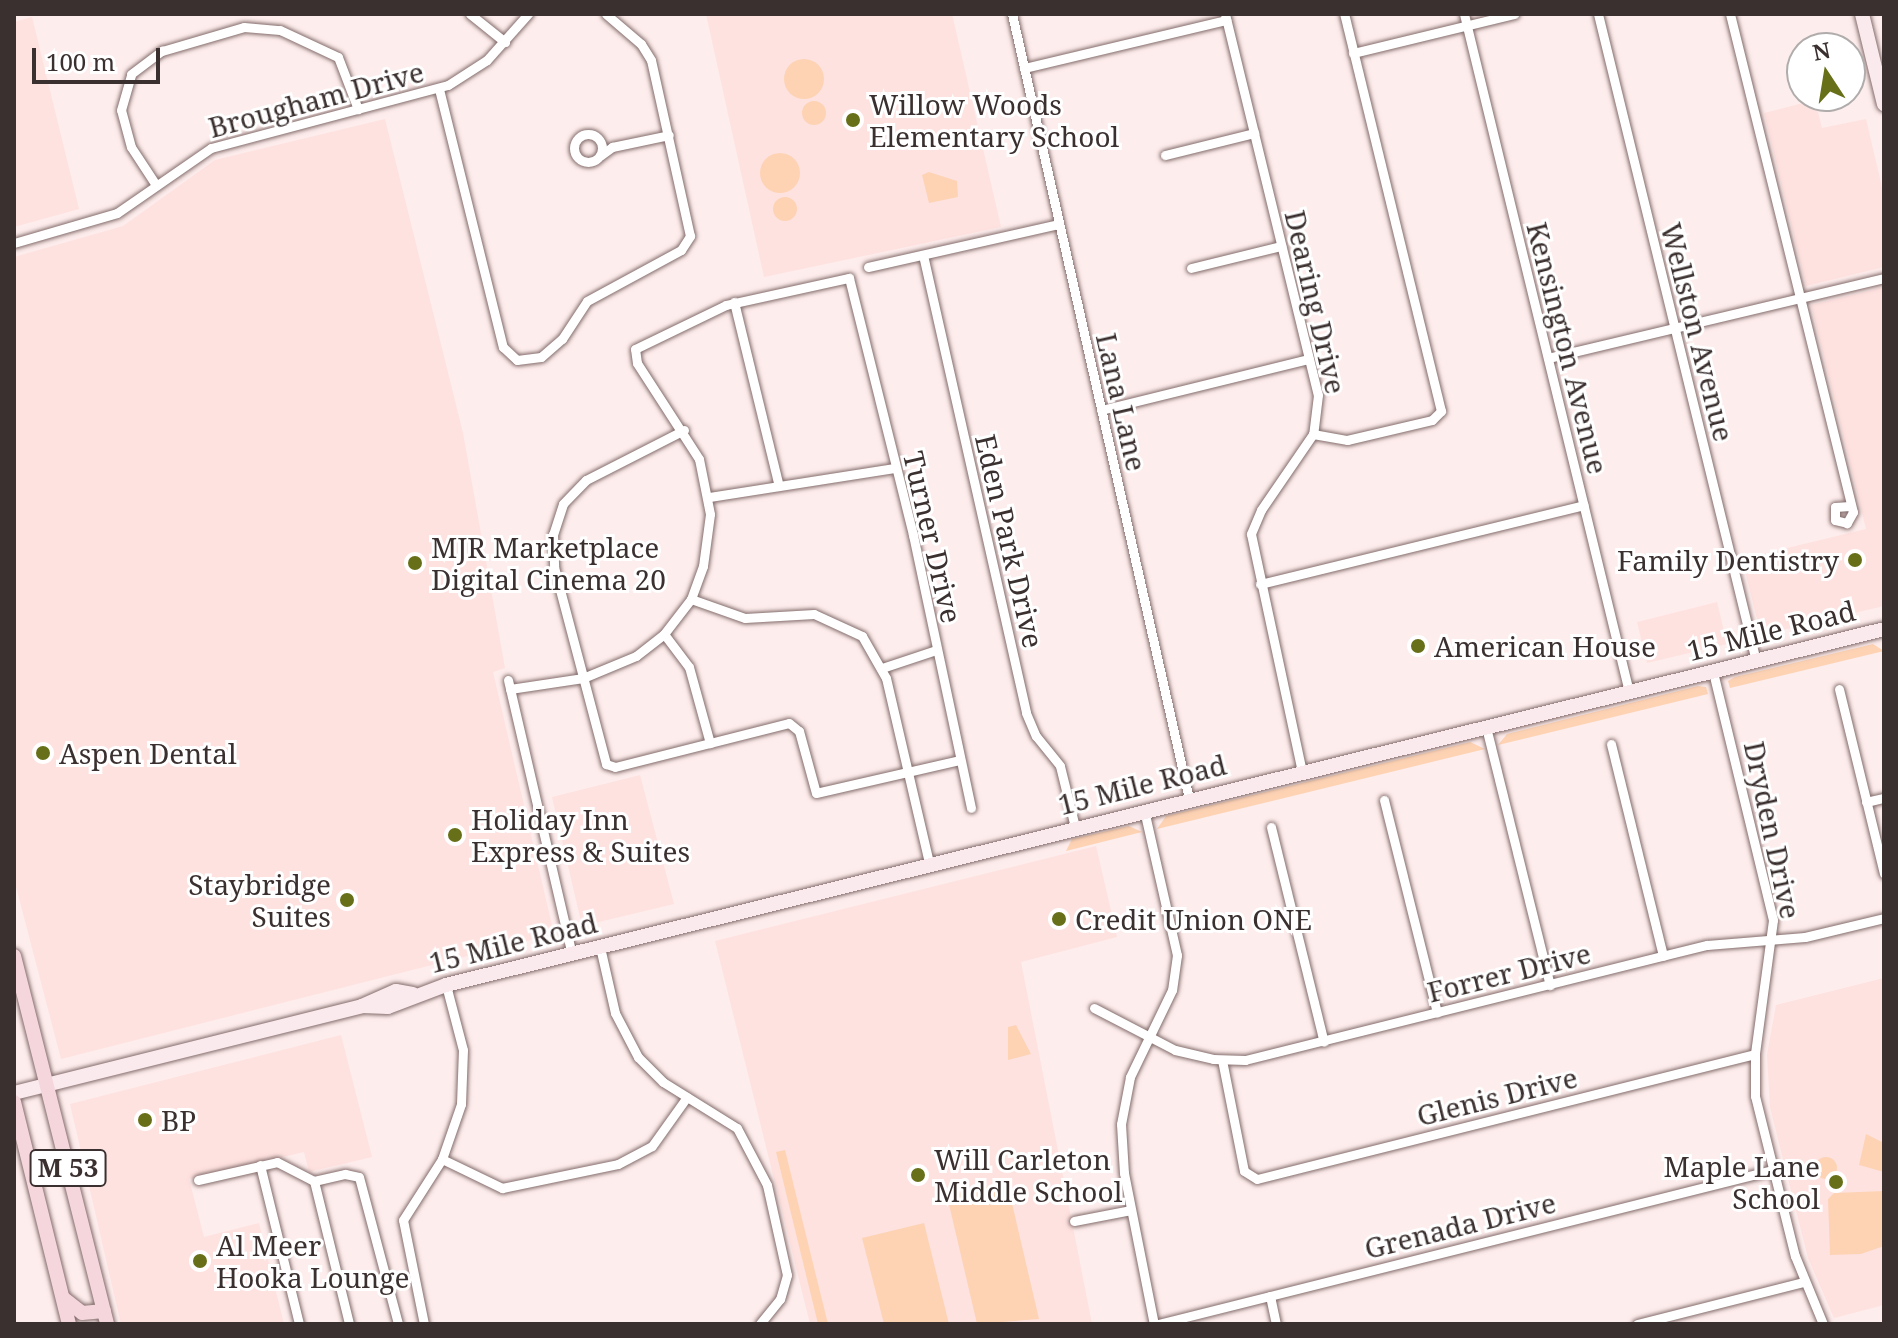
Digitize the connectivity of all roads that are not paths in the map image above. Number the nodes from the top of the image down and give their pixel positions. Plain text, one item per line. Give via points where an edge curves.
1 (470, 14) edge
2 (528, 14) edge
3 (606, 14) edge
4 (1012, 14) edge
5 (1344, 14) edge
6 (1464, 14) edge
7 (1514, 14) edge
8 (1598, 14) edge
9 (1730, 14) edge
10 (1862, 14) edge
11 (1225, 17) edge
12 (1467, 25) junction
13 (505, 42) junction
14 (1353, 53) junction
15 (1024, 68) junction
16 (439, 89) junction
17 (1884, 104) edge
18 (358, 109) junction
19 (1254, 133) junction
20 (669, 135) junction
21 (601, 144) junction
22 (612, 147) junction
23 (600, 155) junction
24 (1165, 155) dead end
25 (156, 185) junction
26 (1059, 224) junction
27 (14, 243) edge
28 (1281, 246) junction
29 (923, 255) junction
30 (868, 267) dead end
31 (1191, 268) dead end
32 (1884, 278) edge
33 (1798, 297) junction
34 (734, 302) junction
35 (1675, 327) junction
36 (1548, 358) junction
37 (1309, 359) junction
38 (1101, 410) junction
39 (684, 430) junction
40 (1313, 434) junction
41 (895, 468) junction
42 (779, 486) junction
43 (1846, 492) junction
44 (709, 497) junction
45 (1584, 505) junction
46 (1838, 505) junction
47 (1850, 506) junction
48 (1260, 584) junction
49 (691, 599) junction
50 (1884, 629) edge
51 (664, 634) junction
52 (936, 650) junction
53 (1756, 661) junction
54 (882, 668) junction
55 (1713, 672) junction
56 (583, 678) junction
57 (1839, 689) dead end
58 (1629, 692) junction
59 (1486, 727) junction
60 (710, 743) junction
61 (1611, 744) dead end
62 (960, 760) junction
63 (909, 772) junction
64 (1302, 772) junction
65 (1884, 798) edge
66 (1189, 799) junction
67 (1384, 800) dead end
68 (1866, 802) junction
69 (971, 808) dead end
70 (1144, 810) junction
71 (1075, 827) junction
72 (1271, 827) dead end
73 (929, 863) junction
74 (1884, 874) edge
75 (1884, 918) edge
76 (1773, 940) junction
77 (600, 947) junction
78 (572, 954) junction
79 (14, 956) edge
80 (1663, 956) junction
81 (446, 985) junction
82 (1550, 985) junction
83 (1094, 1008) dead end
84 (1437, 1013) junction
85 (1148, 1037) junction
86 (1324, 1042) junction
87 (1755, 1054) junction
88 (1222, 1060) junction
89 (48, 1086) junction
90 (14, 1093) edge
91 (687, 1097) junction
92 (14, 1102) edge
93 (442, 1159) junction
94 (260, 1165) junction
95 (1773, 1170) junction
96 (198, 1180) dead end
97 (314, 1181) junction
98 (1131, 1210) junction
99 (1074, 1221) dead end
100 (1803, 1282) junction
101 (1270, 1296) junction
102 (62, 1298) junction
103 (1690, 1311) junction
104 (106, 1317) edge
105 (69, 1324) edge
106 (299, 1324) edge
107 (349, 1324) edge
108 (398, 1324) edge
109 (424, 1324) edge
110 (760, 1324) edge
111 (1156, 1324) edge
112 (1276, 1324) edge
113 (1637, 1324) edge
114 (1695, 1324) edge
115 (1823, 1324) edge

1 - 13 street
2 - 13 street, Brougham Drive
3 - 20 street via 647,51
4 - 15 street, Lana Lane
5 - 14 street
6 - 12 street, Kensington Avenue
7 - 12 street
8 - 35 street, Wellston Avenue
9 - 33 street
10 - 17 main road
11 - 15 street
11 - 19 street, Dearing Drive
12 - 14 street
12 - 36 street, Kensington Avenue
13 - 16 street, Brougham Drive via 474,70
14 - 40 street via 1439,415 1347,440
15 - 26 street, Lana Lane
16 - 18 street, Brougham Drive
16 - 20 street via 501,338 517,360 550,351 595,294 687,244 691,230
18 - 25 street, Brougham Drive via 211,148
18 - 25 street via 338,57 280,30 244,27 162,51 131,74 121,110 131,147
19 - 24 street
19 - 28 street, Dearing Drive
20 - 22 street
21 - 22 street
21 - 23 street
21 - 23 street via 587,134 575,145 581,161
22 - 23 street
25 - 27 street, Brougham Drive via 117,213
26 - 29 street
26 - 38 street, Lana Lane
28 - 31 street
28 - 37 street, Dearing Drive
29 - 30 street
29 - 71 street, Eden Park Drive via 1026,713 1036,736 1060,766
32 - 33 street
33 - 35 street
33 - 43 street
34 - 39 street via 648,340 633,353
34 - 41 street, Turner Drive via 849,278
34 - 42 street
35 - 36 street
35 - 53 street, Wellston Avenue
36 - 45 street, Kensington Avenue
37 - 38 street
37 - 40 street, Dearing Drive via 1319,405
38 - 66 street, Lana Lane
39 - 44 street
39 - 56 street via 597,473 577,487 560,512 551,545
40 - 48 street, Dearing Drive via 1252,528
41 - 42 street
41 - 52 street, Turner Drive
42 - 44 street
43 - 46 street
43 - 47 street
44 - 49 street via 706,557
45 - 48 street
45 - 58 street, Kensington Avenue
46 - 47 street
46 - 47 street via 1833,517 1840,523 1852,518
48 - 64 street, Dearing Drive
49 - 51 street
49 - 54 street via 745,618 826,617 862,636
50 - 53 main road, 15 Mile Road
51 - 56 street via 622,664
51 - 60 street via 689,667
52 - 54 street
52 - 62 street, Turner Drive
53 - 55 main road, 15 Mile Road
54 - 63 street
55 - 58 main road, 15 Mile Road
55 - 76 street, Dryden Drive via 1770,898
56 - 60 street via 608,765
56 - 78 street via 509,684
57 - 68 street
58 - 59 main road, 15 Mile Road
59 - 64 main road, 15 Mile Road
59 - 82 street
60 - 63 street via 794,724 816,793
61 - 80 street
62 - 63 street
62 - 69 street, Turner Drive
63 - 73 street
64 - 66 main road, 15 Mile Road
65 - 68 street
66 - 70 main road, 15 Mile Road
67 - 84 street
68 - 74 street
70 - 71 main road, 15 Mile Road
70 - 85 street via 1177,955 1172,990
71 - 73 main road, 15 Mile Road
72 - 86 street
73 - 77 main road, 15 Mile Road
75 - 76 street, Forrer Drive
76 - 80 street, Forrer Drive via 1728,941
76 - 87 street, Dryden Drive
77 - 78 main road, 15 Mile Road
77 - 91 street via 615,1013 629,1044 649,1070
78 - 81 main road, 15 Mile Road
79 - 89 main road, M 53
80 - 82 street, Forrer Drive
81 - 89 main road, 15 Mile Road via 413,994 396,991 362,1006
81 - 93 street via 464,1073 455,1130
82 - 84 street, Forrer Drive
83 - 85 street, Forrer Drive
84 - 86 street, Forrer Drive
85 - 88 street, Forrer Drive via 1188,1054
85 - 98 street via 1130,1077 1121,1124
86 - 88 street, Forrer Drive
87 - 88 street, Glenis Drive via 1249,1177
87 - 95 street, Dryden Drive via 1755,1096
89 - 90 main road, 15 Mile Road
89 - 104 main road, M 53
91 - 93 street via 662,1137 641,1155 526,1187 490,1186
91 - 110 street via 721,1114 746,1138 767,1185 787,1275 780,1299
92 - 102 main road, M 53
93 - 109 street via 403,1220
94 - 96 street
94 - 97 street via 284,1164
94 - 106 street
95 - 100 street, Dryden Drive
95 - 101 street, Grenada Drive
97 - 107 street
97 - 108 street via 345,1174 363,1183
98 - 99 street
98 - 111 street
100 - 103 street
100 - 115 street, Dryden Drive
101 - 111 street, Grenada Drive
101 - 112 street
102 - 104 main road via 82,1313
102 - 105 main road, M 53
103 - 113 street
103 - 114 street

